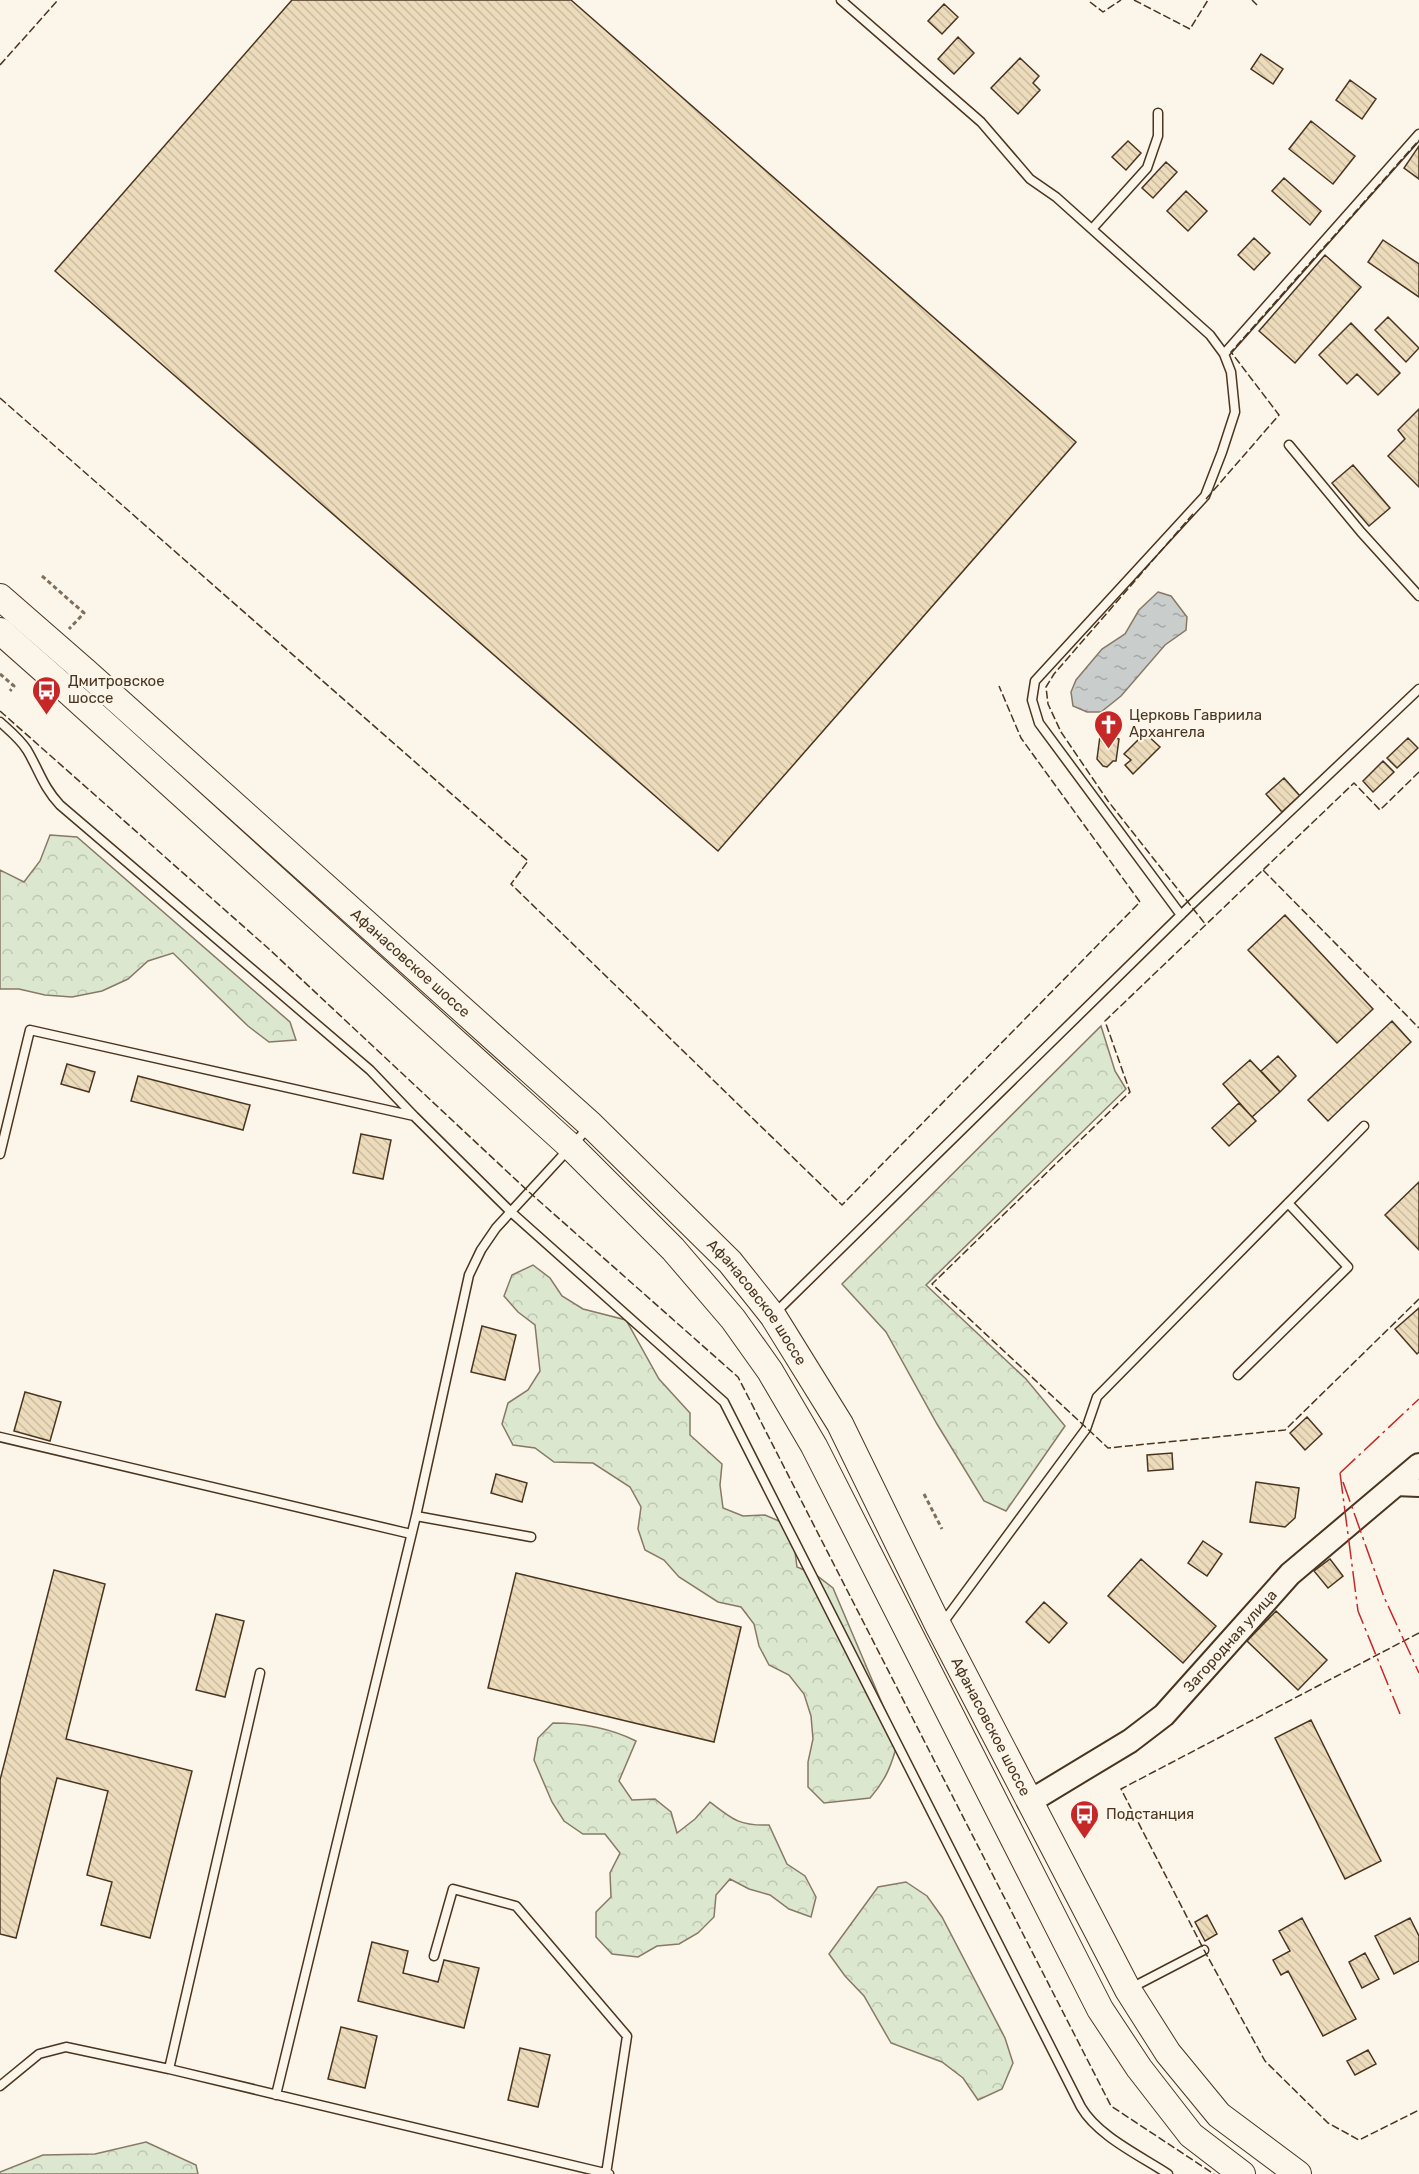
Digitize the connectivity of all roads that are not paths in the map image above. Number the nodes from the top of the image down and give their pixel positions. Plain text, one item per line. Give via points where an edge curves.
1 (841, 0) edge
2 (1158, 113) dead end
3 (1419, 134) edge
4 (1092, 230) junction
5 (1224, 354) junction
6 (1289, 445) dead end
7 (1419, 596) edge
8 (0, 597) edge
9 (0, 631) edge
10 (1419, 689) edge
11 (0, 722) edge
12 (1181, 915) junction
13 (414, 1116) junction
14 (591, 1125) junction
15 (1364, 1126) dead end
16 (571, 1147) junction
17 (0, 1154) edge
18 (1288, 1203) junction
19 (510, 1212) junction
20 (772, 1316) junction
21 (1238, 1375) dead end
22 (0, 1437) edge
23 (1419, 1465) edge
24 (1395, 1487) junction
25 (1419, 1488) edge
26 (416, 1516) junction
27 (411, 1534) junction
28 (531, 1537) dead end
29 (939, 1627) junction
30 (260, 1673) dead end
31 (1029, 1802) junction
32 (1204, 1950) dead end
33 (434, 1956) dead end
34 (1128, 1990) junction
35 (169, 2069) junction
36 (0, 2086) edge
37 (276, 2095) junction
38 (578, 2170) edge
39 (608, 2174) edge
40 (1168, 2174) edge
41 (1242, 2174) edge
42 (1298, 2174) edge

1 - 4 lane via 981,122 1030,179
2 - 4 lane via 1158,136 1147,168
3 - 5 lane
4 - 5 lane via 1210,335
5 - 12 lane via 1231,372 1235,412 1204,496 1035,681 1032,700 1040,723
6 - 7 lane
8 - 14 main road, Афанасовское шоссе
9 - 16 main road, Афанасовское шоссе
10 - 12 lane
11 - 13 lane via 27,750 47,791 60,805 370,1070
12 - 20 lane
13 - 17 lane via 30,1030
13 - 19 lane
14 - 16 lane
14 - 20 main road, Афанасовское шоссе via 730,1262
15 - 18 lane
16 - 19 lane
16 - 41 main road, Афанасовское шоссе via 673,1249 733,1319 770,1371 814,1446 1100,2009 1191,2135
18 - 21 lane via 1348,1267
18 - 29 lane via 1097,1397 1086,1429
19 - 26 lane via 481,1250 469,1275
19 - 40 lane via 724,1402 1084,2113 1101,2131
20 - 29 main road, Афанасовское шоссе via 840,1424
22 - 27 lane
23 - 24 street, Загородная улица
24 - 25 street
24 - 31 street, Загородная улица via 1290,1574 1164,1715 1130,1741
26 - 27 lane
26 - 28 lane
27 - 37 lane
29 - 31 main road, Афанасовское шоссе
30 - 35 lane
31 - 34 main road, Афанасовское шоссе
32 - 34 lane
33 - 39 lane via 453,1889 516,1906 627,2036
34 - 42 main road, Афанасовское шоссе via 1168,2054 1220,2115
35 - 36 lane via 66,2047 39,2054
35 - 37 lane
37 - 38 lane
38 - 39 lane

